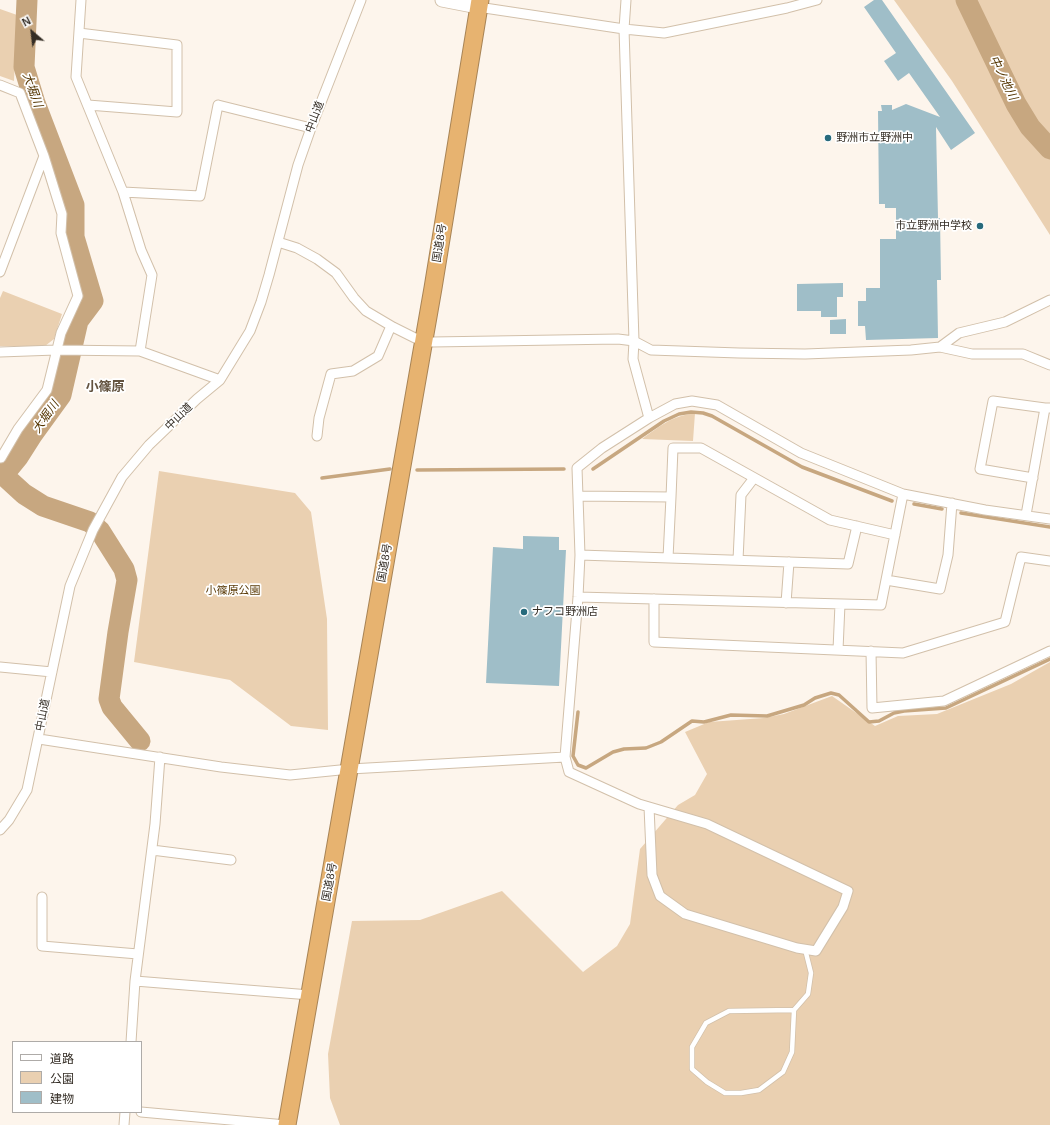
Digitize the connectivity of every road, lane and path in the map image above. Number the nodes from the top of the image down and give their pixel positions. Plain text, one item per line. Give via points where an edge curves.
1 (80, 0) edge
2 (361, 0) edge
3 (442, 0) edge
4 (626, 0) edge
5 (817, 0) edge
6 (479, 3) edge
7 (624, 29) junction
8 (79, 33) junction
9 (0, 84) edge
10 (88, 106) junction
11 (311, 128) junction
12 (44, 156) junction
13 (123, 192) junction
14 (278, 242) junction
15 (2, 261) edge
16 (0, 272) edge
17 (1050, 300) edge
18 (391, 326) junction
19 (423, 340) junction
20 (634, 341) junction
21 (940, 347) junction
22 (60, 350) junction
23 (140, 351) junction
24 (0, 352) edge
25 (1050, 364) edge
26 (220, 380) junction
27 (1047, 408) edge
28 (649, 418) junction
29 (317, 436) dead end
30 (1040, 441) junction
31 (1050, 442) edge
32 (0, 458) edge
33 (754, 478) junction
34 (1033, 478) junction
35 (903, 494) junction
36 (578, 496) junction
37 (671, 497) junction
38 (952, 504) junction
39 (1026, 515) junction
40 (1050, 519) edge
41 (857, 526) junction
42 (895, 535) junction
43 (580, 555) junction
44 (668, 558) junction
45 (738, 560) junction
46 (1050, 561) edge
47 (789, 562) junction
48 (886, 580) junction
49 (578, 597) junction
50 (654, 599) junction
51 (786, 603) junction
52 (840, 604) junction
53 (838, 650) junction
54 (871, 651) junction
55 (1050, 651) edge
56 (0, 668) edge
57 (52, 672) junction
58 (39, 739) junction
59 (160, 757) junction
60 (565, 757) junction
61 (350, 769) junction
62 (649, 807) junction
63 (0, 830) edge
64 (152, 850) junction
65 (231, 860) dead end
66 (42, 897) dead end
67 (805, 949) junction
68 (138, 954) junction
69 (135, 981) junction
70 (310, 995) junction
71 (794, 1010) junction
72 (131, 1041) edge
73 (142, 1112) edge
74 (125, 1113) edge
75 (124, 1125) edge
76 (287, 1125) edge

1 - 8 street
2 - 11 street, 中山道
3 - 6 main road
4 - 7 street
5 - 7 street via 664,33
6 - 7 street
6 - 19 highway, 国道8号
7 - 20 street
8 - 10 street via 76,77
8 - 10 street via 177,45 177,112
9 - 12 street via 20,93
10 - 13 street
11 - 13 street via 218,105 200,196
11 - 14 street, 中山道 via 298,165
12 - 15 street
12 - 22 street via 62,214 61,234 78,296 61,333
13 - 23 street via 141,250 152,275
14 - 18 street via 297,248 336,273 366,311
14 - 26 street, 中山道 via 250,331
15 - 16 street
17 - 21 street via 1005,322 959,333
18 - 19 street
18 - 29 street via 378,356 353,371 331,374 319,418
19 - 20 street
19 - 61 highway, 国道8号
20 - 21 street via 651,350 740,353 805,354
20 - 28 street via 633,359
21 - 25 street via 972,354 1024,354
22 - 23 street
22 - 24 street
22 - 32 street via 47,390
23 - 26 street
26 - 57 street, 中山道 via 155,440 122,477 95,526 70,586
27 - 30 street
27 - 34 street via 993,402 980,469
28 - 35 street via 680,403 692,401 717,405 801,453
28 - 36 street via 602,448 577,468
30 - 31 street
30 - 34 street
33 - 37 street via 701,448 673,448
33 - 41 street via 830,520
33 - 45 street via 741,496
34 - 39 street
35 - 38 street
35 - 42 street
36 - 37 street
36 - 43 street
37 - 44 street
38 - 39 street
38 - 48 street via 948,555 940,589
39 - 40 street
41 - 42 street
41 - 47 street via 848,564
42 - 48 street
43 - 44 street
43 - 49 street
44 - 45 street
45 - 47 street
46 - 54 street via 1021,556 1005,622 903,653
47 - 51 street
48 - 52 street via 880,605
49 - 50 street
49 - 60 street
50 - 51 street
50 - 53 street via 654,642
51 - 52 street
52 - 53 street
53 - 54 street
54 - 55 street via 872,708 944,701
56 - 57 street
57 - 58 street, 中山道
58 - 59 street
58 - 63 street, 中山道 via 28,790
59 - 61 street via 290,776
59 - 64 street
60 - 61 street
60 - 62 street via 569,772
61 - 70 highway, 国道8号
62 - 67 street via 652,875 660,896 685,914
62 - 67 street via 707,824 848,891 843,907 816,951
64 - 65 street
64 - 68 street
66 - 68 street via 42,946
67 - 71 lane via 811,973 808,994
68 - 69 street
69 - 70 street
69 - 72 street
70 - 76 highway, 国道8号
71 - 71 lane via 729,1011 706,1023 692,1047 692,1069 725,1093 759,1090 783,1072 792,1052
73 - 76 street
74 - 75 street

